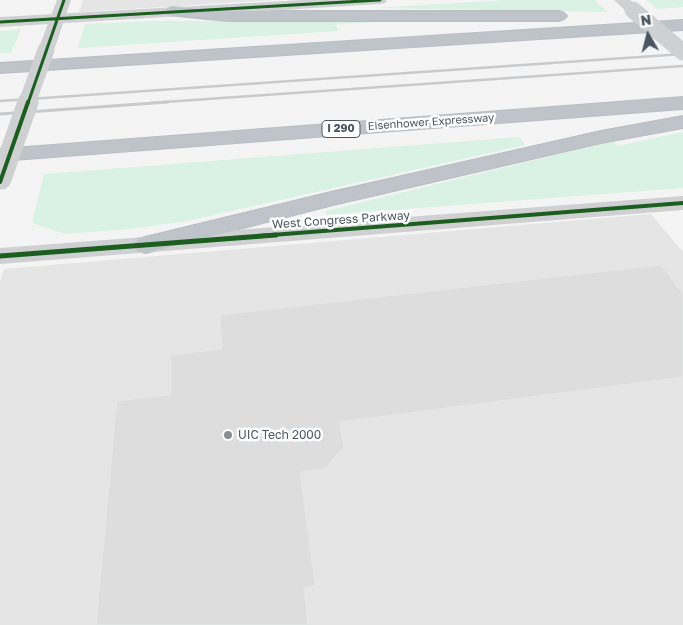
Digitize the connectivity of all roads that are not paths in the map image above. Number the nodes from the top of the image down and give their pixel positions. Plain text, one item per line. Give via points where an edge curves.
1 (64, 0) edge
2 (380, 0) edge
3 (627, 5) edge
4 (172, 12) junction
5 (683, 18) edge
6 (58, 19) junction
7 (0, 22) edge
8 (683, 25) edge
9 (683, 52) edge
10 (0, 68) edge
11 (683, 103) edge
12 (683, 122) edge
13 (0, 155) edge
14 (0, 181) edge
15 (683, 203) edge
16 (146, 245) junction
17 (0, 256) edge

1 - 6 street
2 - 4 street
3 - 9 street, bridge
4 - 5 highway via 228,16
4 - 6 street
6 - 7 street
6 - 14 street, bridge
8 - 10 highway
11 - 13 highway, Eisenhower Expressway / I 290
12 - 16 highway via 601,137
15 - 16 street, West Congress Parkway
16 - 17 street, West Congress Parkway

